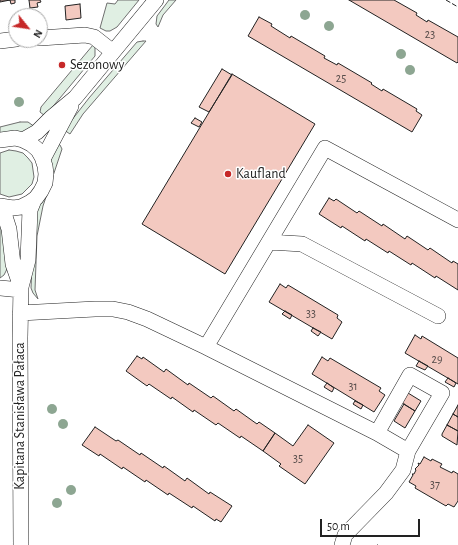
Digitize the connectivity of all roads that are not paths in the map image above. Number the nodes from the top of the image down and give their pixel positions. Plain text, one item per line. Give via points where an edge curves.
1 (153, 2) edge
2 (48, 37) edge
3 (113, 52) junction
4 (75, 98) junction
5 (0, 140) edge
6 (23, 140) junction
7 (43, 159) junction
8 (34, 200) junction
9 (1, 207) edge
10 (458, 220) edge
11 (269, 242) junction
12 (0, 288) edge
13 (21, 288) junction
14 (20, 313) junction
15 (438, 316) dead end
16 (206, 347) junction
17 (377, 433) junction
18 (408, 451) junction
19 (21, 545) edge
20 (342, 545) edge

1 - 3 street
2 - 3 street via 85,35 94,37
3 - 4 street
4 - 6 street via 37,132
4 - 7 street
5 - 6 street
6 - 7 street via 38,150
7 - 8 street via 45,183
8 - 9 street via 21,207
8 - 13 street, Kapitana Stanisława Pałaca via 30,210 28,260
9 - 13 street, Kapitana Stanisława Pałaca via 9,229 13,264
10 - 11 street via 325,148
11 - 15 street via 302,244
11 - 16 street
12 - 13 street
13 - 14 street, Kapitana Stanisława Pałaca
14 - 16 street via 95,309 120,311 147,319
14 - 19 street, Kapitana Stanisława Pałaca
16 - 17 street
17 - 18 street
17 - 18 street via 410,375 442,393
18 - 20 street via 403,470 386,493 345,535

